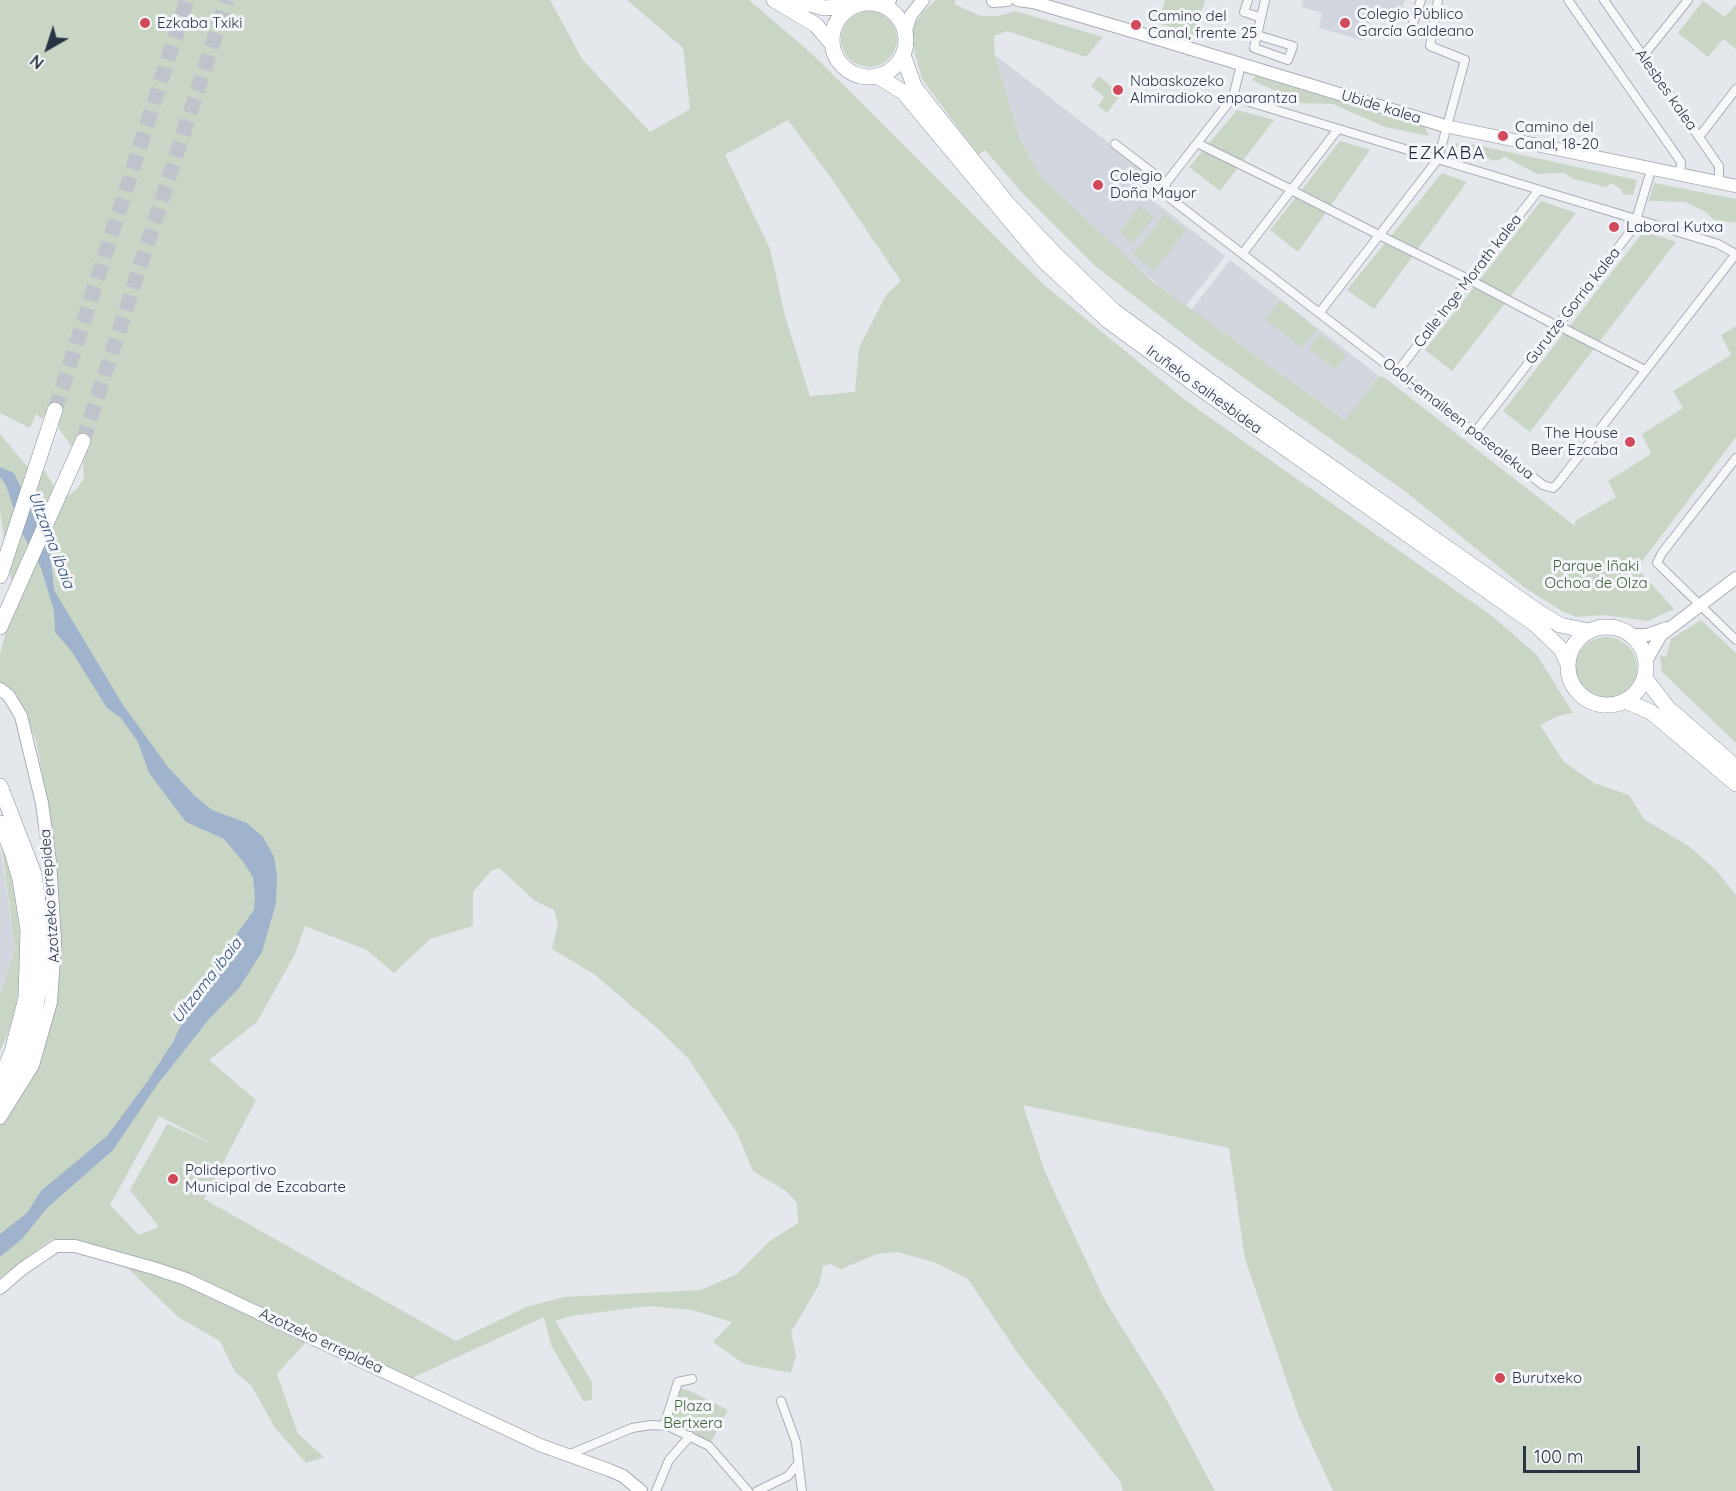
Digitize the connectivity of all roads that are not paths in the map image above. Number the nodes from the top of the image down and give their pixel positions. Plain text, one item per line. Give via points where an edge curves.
1 (774, 0) edge
2 (796, 0) edge
3 (923, 0) edge
4 (991, 0) edge
5 (1007, 0) edge
6 (1018, 0) edge
7 (1248, 0) edge
8 (1265, 0) edge
9 (1421, 0) edge
10 (1438, 0) edge
11 (1568, 0) edge
12 (1604, 0) edge
13 (1688, 0) edge
14 (1032, 1) edge
15 (884, 2) edge
16 (853, 6) junction
17 (1259, 17) junction
18 (905, 33) junction
19 (1257, 35) junction
20 (1431, 36) junction
21 (832, 44) junction
22 (1272, 54) junction
23 (903, 55) junction
24 (1642, 56) junction
25 (1242, 65) junction
26 (1267, 72) junction
27 (877, 76) junction
28 (1736, 89) edge
29 (1233, 97) junction
30 (1446, 126) junction
31 (1338, 129) junction
32 (1699, 137) junction
33 (1115, 144) dead end
34 (1201, 145) dead end
35 (1438, 159) junction
36 (1651, 170) junction
37 (1680, 176) junction
38 (1166, 183) junction
39 (1719, 183) junction
40 (1736, 186) edge
41 (1539, 191) junction
42 (1638, 220) junction
43 (1243, 253) junction
44 (1736, 254) edge
45 (1320, 312) junction
46 (1643, 369) dead end
47 (1397, 372) junction
48 (55, 410) tunnel mouth
49 (1475, 432) junction
50 (83, 441) tunnel mouth
51 (1736, 458) edge
52 (3, 559) edge
53 (0, 576) edge
54 (1736, 578) edge
55 (1698, 605) junction
56 (0, 627) edge
57 (1671, 627) junction
58 (1589, 631) junction
59 (1631, 635) junction
60 (1736, 640) edge
61 (1646, 662) junction
62 (1568, 664) junction
63 (1645, 678) junction
64 (0, 689) edge
65 (0, 697) edge
66 (1625, 701) junction
67 (15, 703) junction
68 (1736, 767) edge
69 (1736, 784) edge
70 (0, 786) edge
71 (0, 823) edge
72 (0, 1080) edge
73 (0, 1102) edge
74 (0, 1118) edge
75 (0, 1288) edge
76 (692, 1379) dead end
77 (781, 1401) dead end
78 (664, 1426) junction
79 (690, 1436) junction
80 (568, 1455) junction
81 (798, 1464) junction
82 (773, 1487) edge
83 (641, 1491) edge
84 (656, 1491) edge
85 (748, 1491) edge
86 (757, 1491) edge
87 (802, 1491) edge

1 - 21 highway via 816,25
2 - 16 highway via 824,8
3 - 18 street via 911,15
4 - 5 street
6 - 14 street, Ubide kalea
7 - 17 street via 1244,12
8 - 17 street
9 - 20 street via 1411,29
10 - 20 street
11 - 37 street, Alesbes kalea via 1681,162
12 - 24 street, Alesbes kalea
13 - 24 street
14 - 25 street, Ubide kalea
15 - 16 highway
15 - 18 highway
16 - 21 highway via 836,22
17 - 19 street
18 - 23 highway
19 - 22 street via 1254,48
19 - 22 street via 1293,46 1288,60
20 - 30 street via 1430,46 1465,60
21 - 27 highway via 836,56 853,73
22 - 26 street
23 - 27 highway
23 - 58 highway, Iruñeko saihesbidea via 914,86 1008,204 1114,312 1540,613 1560,625
24 - 32 street, Alesbes kalea
25 - 26 street, Ubide kalea
25 - 29 street
26 - 30 street, Ubide kalea
27 - 62 highway, Iruñeko saihesbidea via 903,92 1043,260 1107,320 1536,625 1561,649
28 - 32 street
29 - 31 street
29 - 38 street
30 - 35 street
30 - 36 street, Ubide kalea
31 - 35 street
31 - 43 street
32 - 39 street, Alesbes kalea via 1719,166
33 - 38 street, Odol-emaileen pasealekua
34 - 46 street
35 - 41 street
35 - 45 street
36 - 37 street, Ubide kalea
36 - 42 street, Gurutze Gorria kalea
37 - 39 street, Ubide kalea
38 - 43 street, Odol-emaileen pasealekua via 1165,191 1171,199
39 - 40 street, Ubide kalea
41 - 42 street
41 - 47 street, Calle Inge Morath kalea
42 - 44 street via 1718,244
42 - 49 street, Gurutze Gorria kalea
43 - 45 street, Odol-emaileen pasealekua
44 - 49 street, Odol-emaileen pasealekua via 1553,488 1543,485
45 - 47 street, Odol-emaileen pasealekua
47 - 49 street, Odol-emaileen pasealekua
48 - 52 highway
50 - 56 highway
51 - 55 street via 1658,562
52 - 53 highway
54 - 55 street
55 - 57 street
55 - 60 street
57 - 59 street via 1647,635
57 - 61 street via 1653,647
58 - 59 highway via 1611,627
58 - 62 highway via 1574,645
59 - 61 highway via 1644,651
61 - 63 highway
62 - 66 highway via 1569,676 1581,696 1602,705
63 - 66 highway
63 - 68 highway via 1668,708
64 - 67 street, Azotzeko errepidea
65 - 67 street
66 - 69 highway via 1652,712
67 - 74 street, Azotzeko errepidea via 25,727 42,803 50,862 54,973 51,1002 33,1065
70 - 73 highway via 34,874 42,930 41,979 32,1026 22,1058
71 - 72 highway via 20,879 28,930 26,998
75 - 80 street, Azotzeko errepidea via 56,1246 75,1246 151,1268 186,1279 530,1441
76 - 78 street via 678,1382
77 - 81 street via 796,1442
78 - 79 street
78 - 80 street via 632,1428
79 - 84 street via 669,1460
79 - 85 street via 709,1446
80 - 83 street, Azotzeko errepidea via 623,1476
81 - 82 street
81 - 87 street
82 - 86 street

